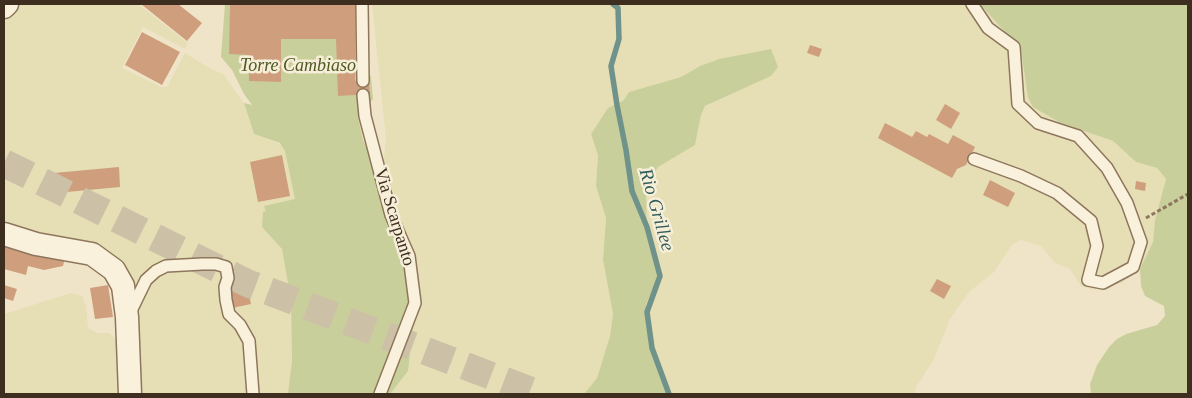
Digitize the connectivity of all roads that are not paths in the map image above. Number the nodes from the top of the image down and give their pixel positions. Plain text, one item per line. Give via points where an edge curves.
1 (7, 4) edge
2 (362, 4) edge
3 (972, 4) edge
4 (4, 7) edge
5 (363, 81) dead end
6 (363, 95) dead end
7 (974, 159) dead end
8 (4, 234) edge
9 (128, 317) junction
10 (130, 394) edge
11 (253, 394) edge
12 (380, 394) edge

1 - 4 street
2 - 5 lane
3 - 7 lane via 988,28 1014,47 1018,104 1038,123 1078,136 1107,168 1127,203 1141,242 1133,267 1104,283 1088,280 1097,246 1091,221 1057,193
6 - 12 lane, Via Scarpanto via 365,116 392,215 409,256 415,304
8 - 9 street via 36,244 92,254 114,270 123,286
9 - 10 street
9 - 11 lane via 146,280 156,271 166,266 216,264 226,267 229,314 240,324 249,341

